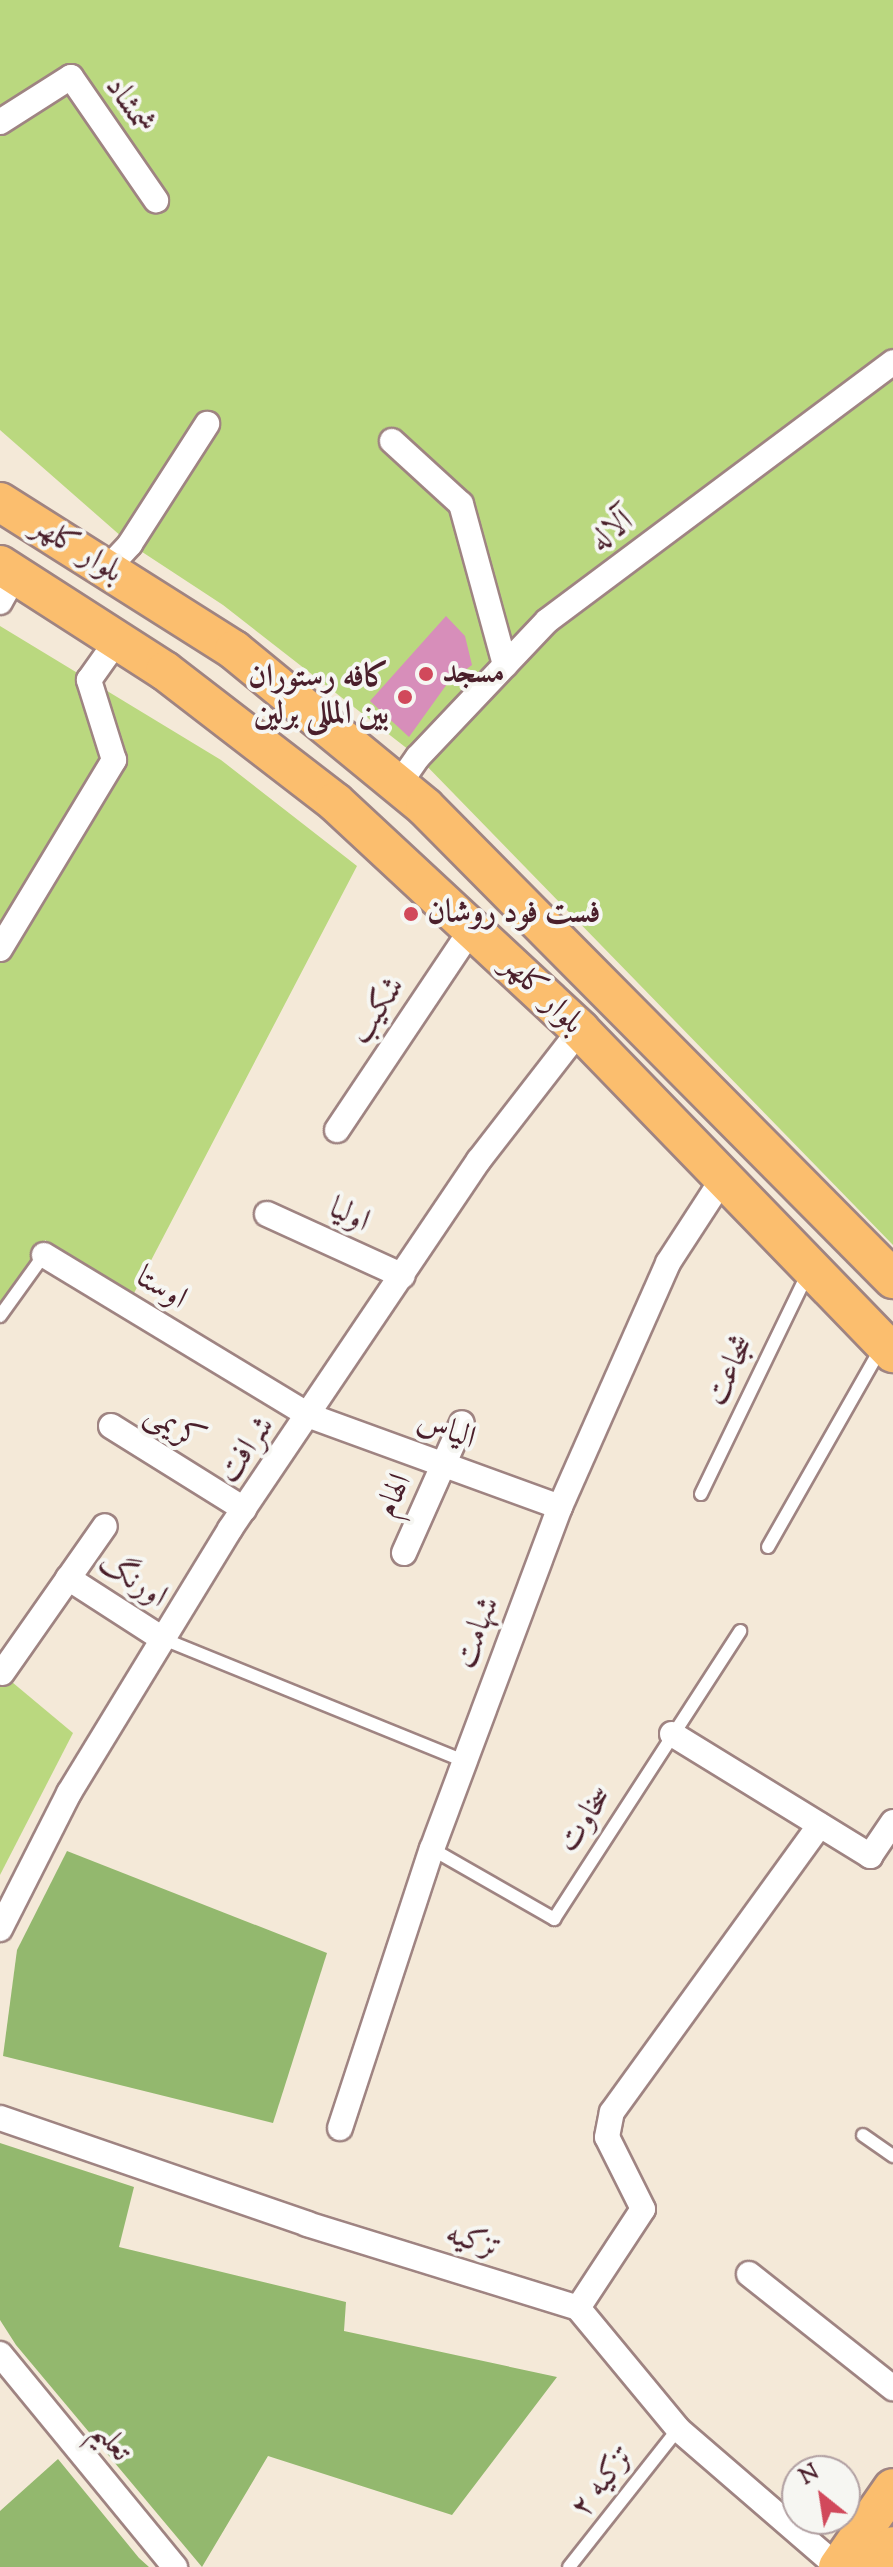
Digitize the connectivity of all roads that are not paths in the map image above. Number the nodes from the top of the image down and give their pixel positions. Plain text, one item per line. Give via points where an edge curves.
1 (0, 122) edge
2 (156, 200) dead end
3 (893, 362) edge
4 (207, 424) dead end
5 (392, 441) dead end
6 (0, 502) edge
7 (107, 569) junction
8 (5, 580) edge
9 (118, 639) junction
10 (505, 665) junction
11 (399, 784) junction
12 (472, 928) junction
13 (0, 949) edge
14 (580, 1030) junction
15 (337, 1130) dead end
16 (722, 1180) junction
17 (267, 1214) dead end
18 (44, 1255) joint
19 (809, 1270) junction
20 (403, 1276) junction
21 (893, 1279) edge
22 (0, 1316) edge
23 (888, 1348) edge
24 (310, 1416) junction
25 (462, 1423) dead end
26 (111, 1426) dead end
27 (444, 1465) junction
28 (701, 1494) dead end
29 (560, 1507) junction
30 (244, 1509) junction
31 (105, 1526) dead end
32 (768, 1547) dead end
33 (404, 1553) dead end
34 (68, 1578) junction
35 (740, 1631) dead end
36 (161, 1638) junction
37 (2, 1673) edge
38 (672, 1734) junction
39 (464, 1761) junction
40 (893, 1822) edge
41 (820, 1825) junction
42 (432, 1849) junction
43 (0, 1929) edge
44 (0, 2118) edge
45 (340, 2128) dead end
46 (863, 2135) dead end
47 (893, 2156) edge
48 (749, 2274) dead end
49 (578, 2308) junction
50 (0, 2354) edge
51 (893, 2388) edge
52 (678, 2429) junction
53 (893, 2488) edge
54 (893, 2546) edge
55 (175, 2567) edge
56 (569, 2567) edge
57 (838, 2567) edge
58 (877, 2567) edge

1 - 2 street, شمشاد via 71,77
3 - 10 street, آلاله via 547,621
4 - 7 street via 130,544
5 - 10 street via 461,504
6 - 7 main road, بلوار کلهر
7 - 11 main road, بلوار کلهر via 234,650
8 - 9 main road, بلوار کلهر
9 - 12 main road, بلوار کلهر via 335,802
9 - 13 street via 89,680 114,760
10 - 11 street, آلاله
11 - 21 main road, بلوار کلهر via 511,887
12 - 14 main road, بلوار کلهر
12 - 15 street, شکیب
14 - 16 main road, بلوار کلهر
14 - 20 street, شرافت via 479,1160
16 - 19 main road, بلوار کلهر
16 - 29 street, شهامت via 662,1277
17 - 20 street, اولیا
18 - 22 lane, اوستا
18 - 24 street, اوستا
19 - 23 main road, بلوار کلهر
19 - 28 lane, شجاعت
20 - 24 street, شرافت
23 - 32 lane
24 - 27 street, الیاس
24 - 30 street, شرافت
25 - 27 street, الهام
26 - 30 street, کریمی
27 - 29 street, الیاس
27 - 33 street, الهام
29 - 39 street, شهامت
30 - 36 street, شرافت
31 - 34 street
34 - 36 street, اورنگ
34 - 37 street
35 - 38 lane, سخاوت
36 - 39 lane
36 - 43 street, شرافت via 69,1793
38 - 41 street
38 - 42 lane, سخاوت via 554,1919
39 - 42 street, شهامت
40 - 41 street via 870,1856
41 - 49 street via 612,2112 607,2137 643,2209
42 - 45 street, شهامت
44 - 49 street, تزکیه via 307,2224
46 - 47 lane
48 - 51 street
49 - 52 street
50 - 55 street, تعلیم
52 - 56 lane, تزکیه ۲
52 - 57 street
53 - 57 main road
54 - 58 main road

